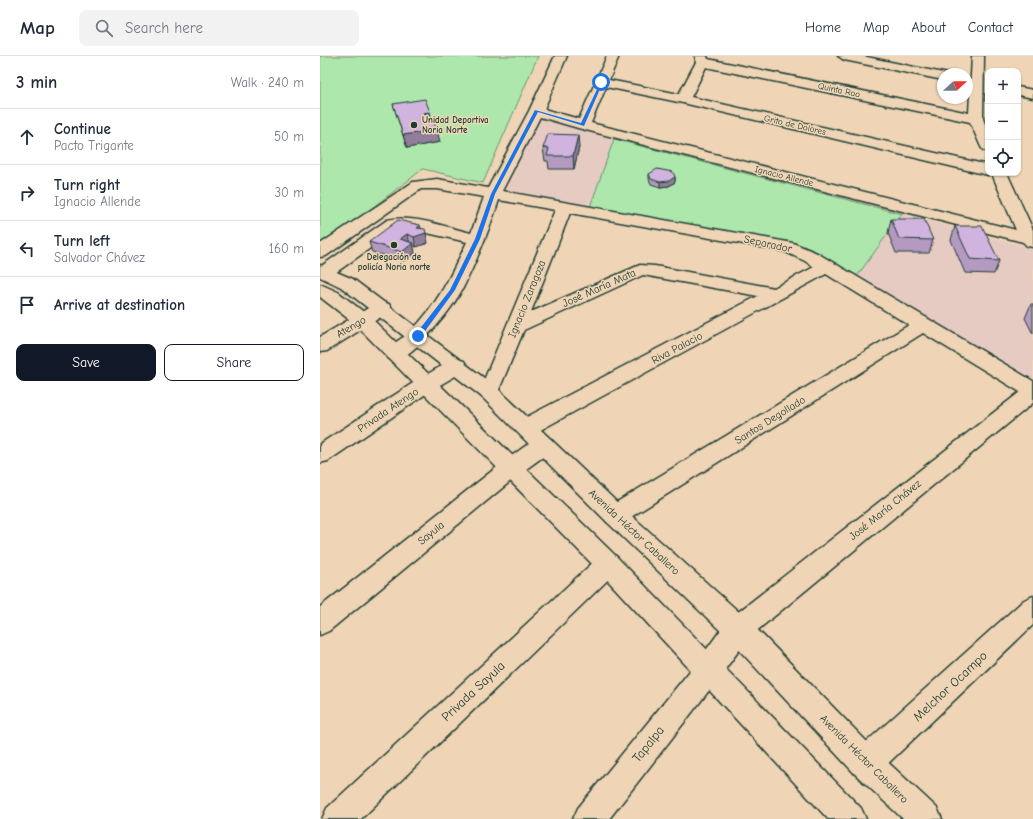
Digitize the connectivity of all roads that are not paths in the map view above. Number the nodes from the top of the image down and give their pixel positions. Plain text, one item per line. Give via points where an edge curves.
1 (561, 56) edge
2 (613, 56) edge
3 (844, 56) edge
4 (978, 56) edge
5 (702, 59) edge
6 (937, 75) edge
7 (601, 82) junction
8 (977, 83) edge
9 (1021, 92) edge
10 (1033, 94) edge
11 (684, 99) junction
12 (536, 111) junction
13 (976, 119) junction
14 (583, 125) junction
15 (985, 140) edge
16 (985, 169) edge
17 (1000, 176) edge
18 (493, 194) junction
19 (565, 206) junction
20 (477, 239) junction
21 (1031, 239) edge
22 (826, 268) junction
23 (321, 271) edge
24 (778, 294) junction
25 (372, 314) junction
26 (924, 324) junction
27 (517, 326) junction
28 (418, 336) junction
29 (320, 346) edge
30 (395, 353) junction
31 (457, 366) junction
32 (426, 384) junction
33 (1033, 391) edge
34 (489, 392) junction
35 (527, 427) junction
36 (543, 445) junction
37 (320, 455) edge
38 (510, 469) junction
39 (615, 515) junction
40 (608, 564) junction
41 (1033, 608) edge
42 (320, 623) edge
43 (738, 628) junction
44 (708, 670) junction
45 (866, 764) junction
46 (338, 819) edge
47 (589, 819) edge
48 (850, 819) edge
49 (926, 819) edge

1 - 12 street
2 - 7 street
3 - 6 street
4 - 8 street
5 - 11 street
5 - 13 street, Quinta Roo
7 - 11 street, Grito de Dolores
7 - 14 street
8 - 13 street
9 - 10 street
11 - 16 street, Grito de Dolores
12 - 14 street, Ignacio Allende
12 - 18 street
13 - 15 street
14 - 21 street, Ignacio Allende
17 - 21 street
18 - 19 street, Separador
18 - 20 street
18 - 23 street, Separador via 437,184 418,186 409,190
19 - 22 street, Separador via 787,247 811,257
19 - 27 street, Ignacio Zaragoza
20 - 23 street via 405,224 393,224
20 - 28 street via 452,290
22 - 24 street, Riva Palacio
22 - 26 street, Separador
23 - 25 street, Avenida Héctor Caballero via 332,296
24 - 27 street, José María Mata via 640,270
24 - 35 street, Riva Palacio
25 - 28 street, Avenida Héctor Caballero
25 - 29 street, Atengo
25 - 30 street, Avenida Héctor Caballero
26 - 33 street, Separador
26 - 39 street, Santos Degollado
27 - 34 street, Ignacio Zaragoza
28 - 30 street
28 - 31 street, Avenida Héctor Caballero
30 - 32 street, Avenida Héctor Caballero
31 - 32 street, Privada Atengo
31 - 34 street, Avenida Héctor Caballero
32 - 37 street, Privada Atengo
32 - 38 street, Avenida Héctor Caballero
33 - 43 street, José María Chávez
34 - 35 street, Avenida Héctor Caballero
35 - 36 street, Avenida Héctor Caballero
36 - 38 street, Sayula
36 - 39 street, Avenida Héctor Caballero
38 - 40 street, Avenida Héctor Caballero
38 - 42 street, Sayula
39 - 43 street, Avenida Héctor Caballero
40 - 44 street, Avenida Héctor Caballero
40 - 46 street, Privada Sayula
41 - 45 street, Melchor Ocampo
43 - 44 street, José María Chávez
43 - 45 street, Avenida Héctor Caballero
44 - 47 street, Tapalpa
44 - 48 street, Avenida Héctor Caballero
45 - 49 street, Avenida Héctor Caballero

